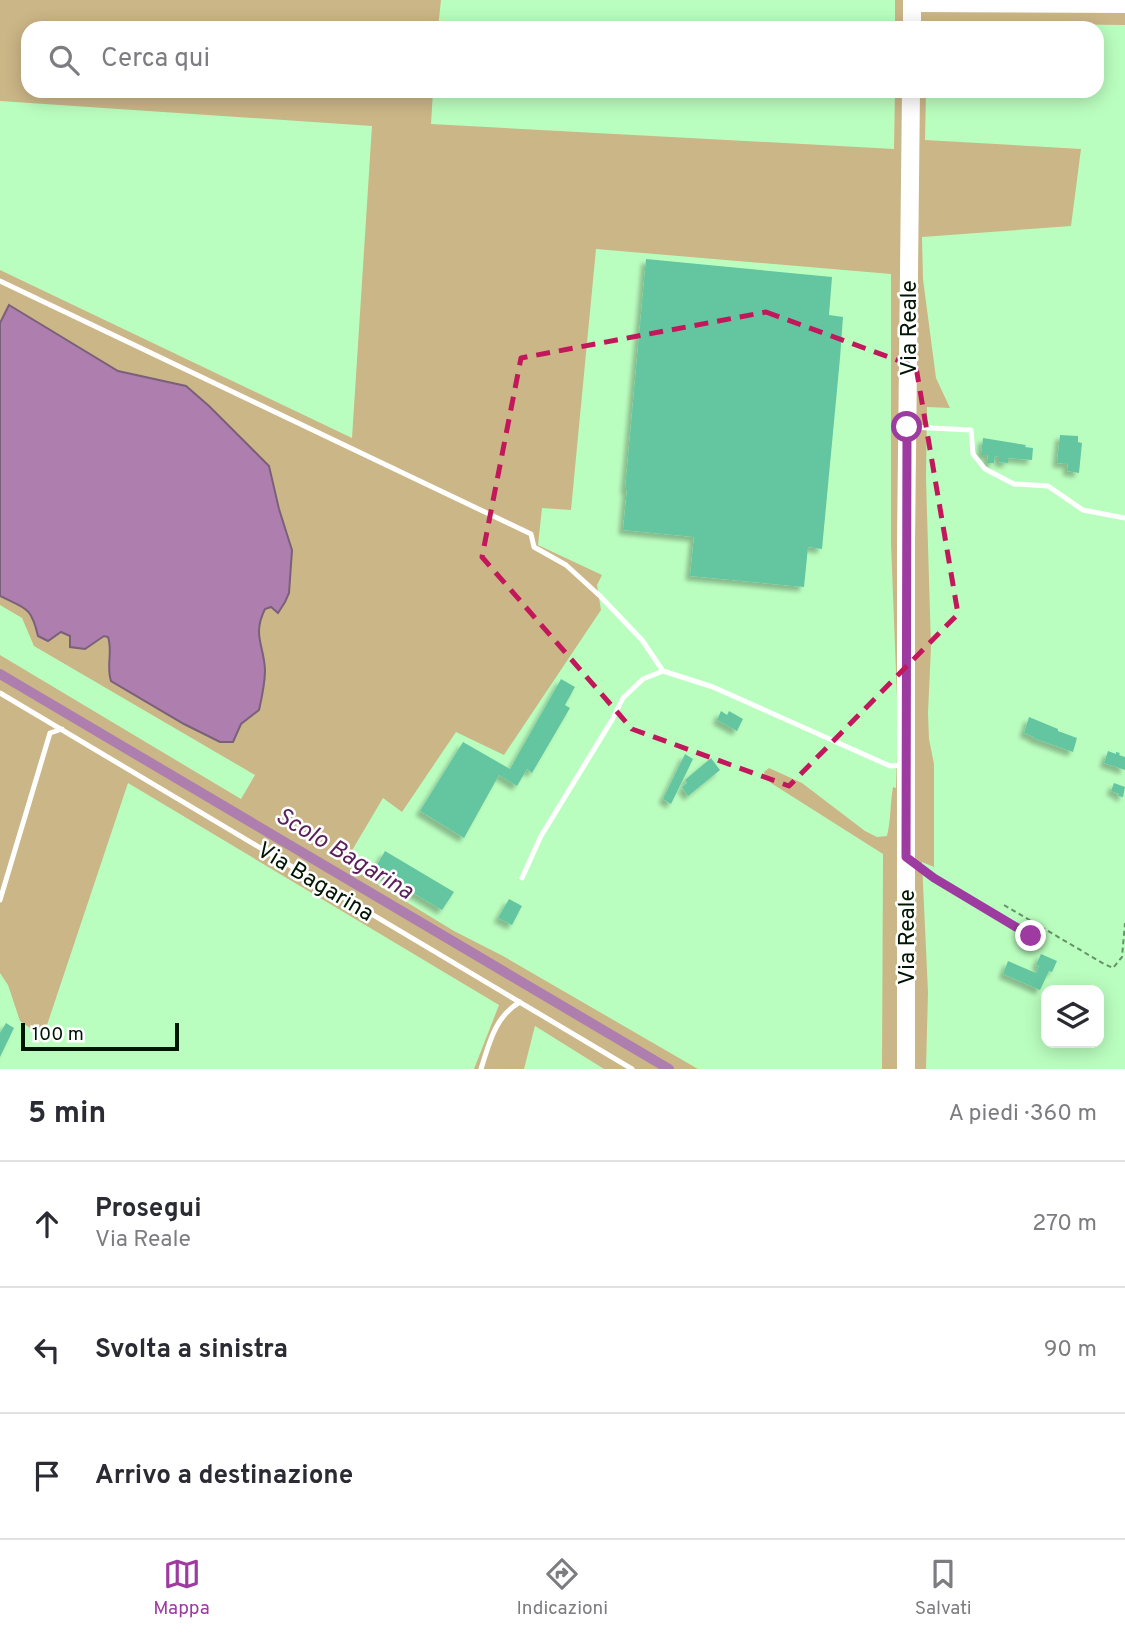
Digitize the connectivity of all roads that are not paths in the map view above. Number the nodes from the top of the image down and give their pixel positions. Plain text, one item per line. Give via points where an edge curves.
1 (912, 2) edge
2 (1125, 5) edge
3 (912, 21) edge
4 (911, 98) edge
5 (0, 281) edge
6 (907, 427) junction
7 (1125, 518) edge
8 (663, 670) junction
9 (0, 693) edge
10 (62, 729) junction
11 (906, 764) junction
12 (906, 857) junction
13 (522, 877) dead end
14 (0, 900) edge
15 (1031, 936) dead end
16 (520, 1002) junction
17 (481, 1069) edge
18 (632, 1069) edge
19 (906, 1069) edge

1 - 2 street
1 - 3 main road
4 - 6 main road, Via Reale
5 - 8 lane via 531,534 534,547 566,565 600,596
6 - 7 lane via 971,430 973,454 985,469 1014,484 1048,485 1083,510
6 - 11 main road, Via Reale
8 - 11 lane via 713,687 890,766
8 - 13 lane via 643,679 623,698 541,836
9 - 10 lane, Via Bagarina
10 - 14 lane via 50,733
10 - 16 lane, Via Bagarina
11 - 12 main road, Via Reale
12 - 15 lane
12 - 19 main road, Via Reale
16 - 17 lane via 508,1009 493,1032
16 - 18 lane, Via Bagarina

